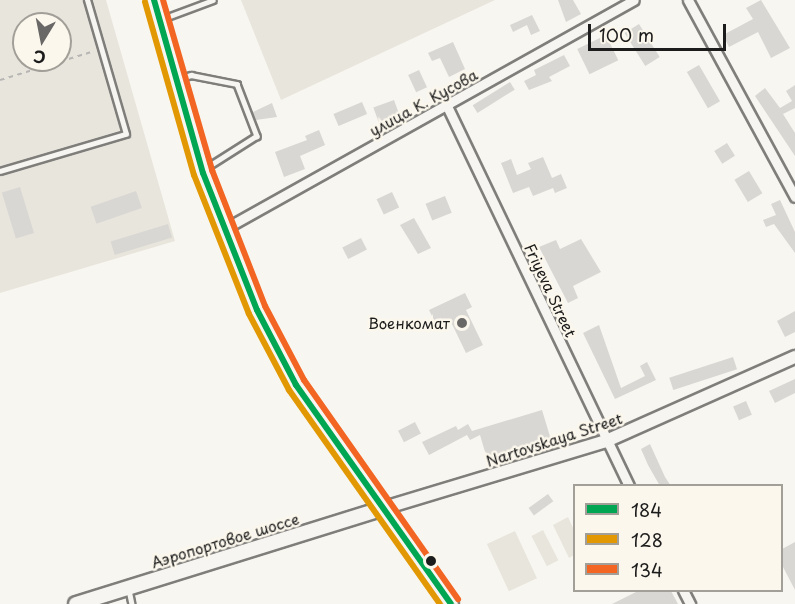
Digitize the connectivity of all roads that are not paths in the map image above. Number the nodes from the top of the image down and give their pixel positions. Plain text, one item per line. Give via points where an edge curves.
1 (87, 0) edge
2 (153, 0) edge
3 (213, 0) edge
4 (634, 0) edge
5 (688, 0) edge
6 (159, 20) junction
7 (176, 80) junction
8 (447, 106) junction
9 (0, 171) edge
10 (202, 171) junction
11 (795, 197) edge
12 (226, 228) junction
13 (795, 357) edge
14 (606, 441) junction
15 (628, 484) edge
16 (384, 508) junction
17 (129, 588) junction
18 (76, 604) edge
19 (132, 604) edge
20 (451, 604) edge

1 - 9 lane via 126,134
2 - 6 main road
3 - 6 lane
4 - 8 street, улица К. Кусова
5 - 11 street
6 - 7 main road
7 - 10 main road
7 - 10 lane via 190,75 237,84 257,136
8 - 12 street, улица К. Кусова
8 - 14 street, Friyeva Street
10 - 12 main road
12 - 16 main road via 257,309 296,385
13 - 14 street, Nartovskaya Street
14 - 15 street, Friyeva Street
14 - 16 street, Nartovskaya Street
16 - 17 main road, Аэропортовое шоссе
16 - 20 main road
17 - 18 main road, Аэропортовое шоссе
17 - 19 lane

